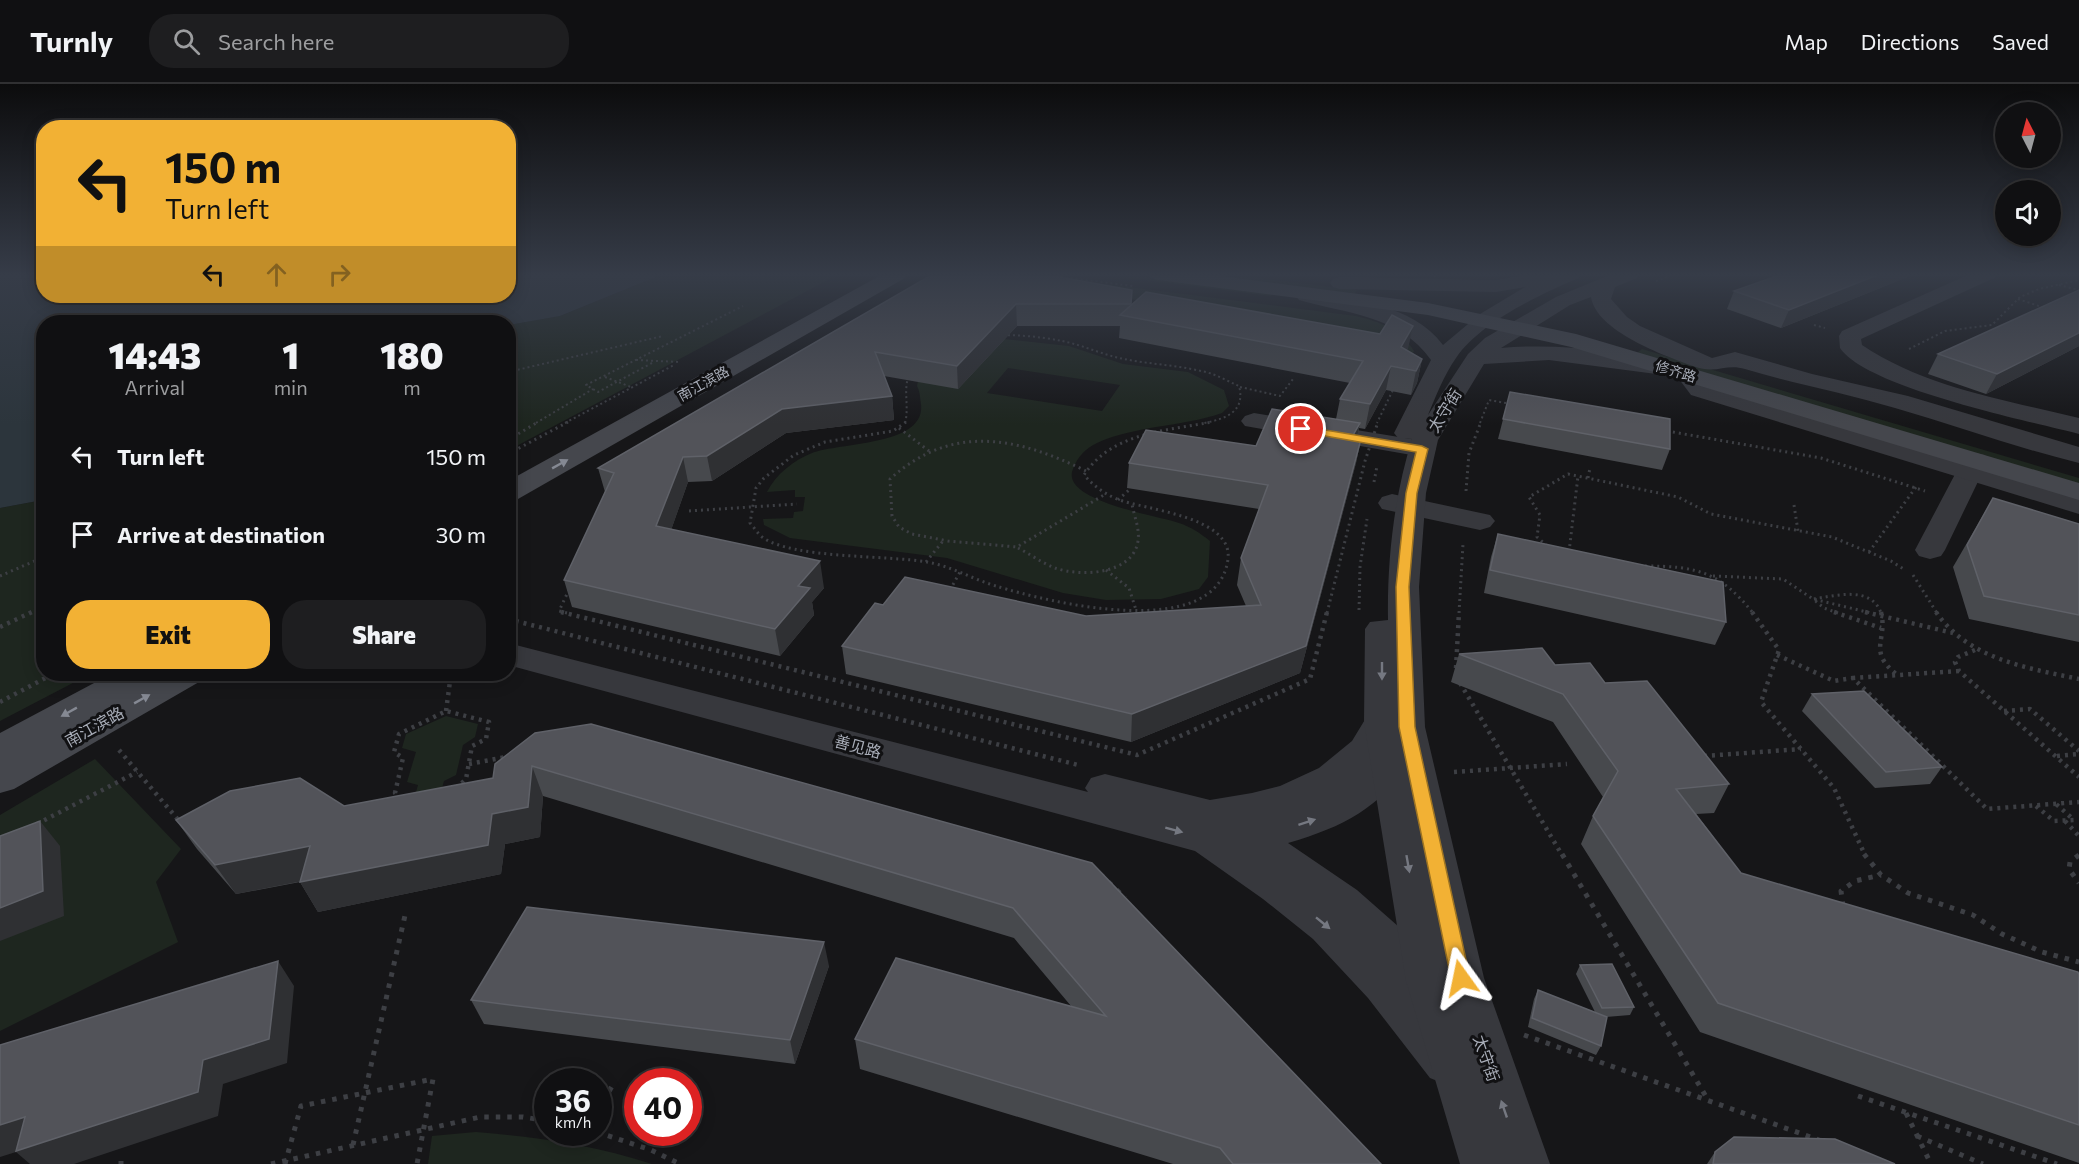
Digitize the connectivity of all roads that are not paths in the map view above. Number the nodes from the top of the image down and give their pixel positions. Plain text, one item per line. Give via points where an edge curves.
1 (776, 324) edge
2 (808, 324) edge
3 (1408, 324) edge
4 (1499, 324) edge
5 (1524, 324) edge
6 (1527, 324) edge
7 (1624, 324) edge
8 (1876, 324) edge
9 (1459, 360) junction
10 (1693, 367) junction
11 (1254, 421) dead end
12 (2079, 426) edge
13 (1395, 445) junction
14 (2079, 454) edge
15 (516, 467) edge
16 (2079, 472) edge
17 (1967, 478) junction
18 (516, 489) edge
19 (2079, 492) edge
20 (1385, 505) junction
21 (2079, 505) edge
22 (1472, 519) road end
23 (1930, 550) dead end
24 (516, 640) edge
25 (516, 656) edge
26 (125, 681) edge
27 (175, 681) edge
28 (1394, 740) junction
29 (0, 749) edge
30 (0, 779) edge
31 (1221, 830) junction
32 (1429, 981) junction
33 (1495, 1031) junction
34 (1461, 1080) junction
35 (1487, 1164) edge
36 (1523, 1164) edge

1 - 15 main road, 南江滨路
18 -> 2 main road, 南江滨路
3 - 9 street
4 - 9 street, 太守街 via 1462,340
5 - 10 main road, 修齐路 via 1576,341
6 - 10 main road, 修齐路
7 - 10 street
8 - 12 street via 1850,336 1851,348 1875,364 1940,388
9 - 10 street via 1528,351
9 - 13 street, 太守街
10 - 14 street via 1736,359 1899,401
10 - 16 main road, 修齐路
10 - 17 street via 1700,390
11 - 13 street
13 - 20 street, 太守街
17 - 19 main road
17 - 21 street
17 - 23 street
20 - 22 street
20 - 28 street, 太守街 via 1382,584
24 - 31 street, 善见路
25 -> 31 street, 善见路
26 -> 29 main road, 南江滨路
30 -> 27 main road, 南江滨路
28 - 31 street via 1367,791 1343,808 1305,824
28 -> 32 street, 太守街
28 - 33 street, 太守街 via 1461,978
31 - 32 street via 1290,864 1341,902
31 -> 34 street via 1286,893 1342,939 1392,990
32 - 33 street
32 - 34 street, 太守街
36 -> 33 street, 太守街
34 - 35 street, 太守街

